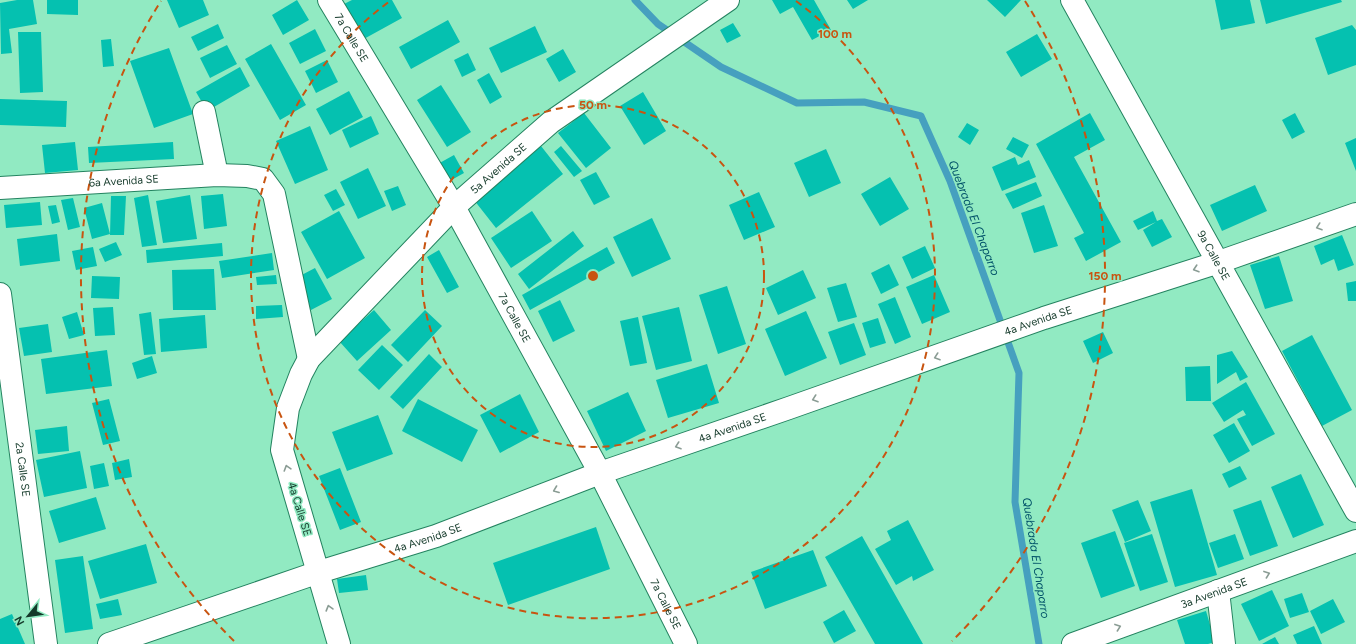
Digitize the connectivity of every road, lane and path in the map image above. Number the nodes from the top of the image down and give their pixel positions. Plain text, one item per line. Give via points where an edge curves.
1 (728, 0) edge
2 (1072, 0) edge
3 (331, 1) edge
4 (204, 112) dead end
5 (217, 175) junction
6 (0, 188) edge
7 (454, 207) junction
8 (1356, 214) edge
9 (1219, 262) junction
10 (1, 304) edge
11 (305, 366) junction
12 (600, 473) junction
13 (1356, 511) edge
14 (1356, 541) edge
15 (319, 572) junction
16 (1218, 591) junction
17 (1077, 642) edge
18 (46, 644) edge
19 (109, 644) edge
20 (339, 644) edge
21 (686, 644) edge
22 (1224, 644) edge

1 - 7 street, 5a Avenida SE via 551,122
2 - 9 street, 9a Calle SE
3 - 7 street, 7a Calle SE
4 - 5 street
5 - 6 street, 6a Avenida SE
5 - 11 street, 6a Avenida SE via 263,179 274,194
7 - 11 street, 5a Avenida SE
7 - 12 street, 7a Calle SE
8 -> 9 street, 4a Avenida SE
9 -> 12 street, 4a Avenida SE via 1044,318
9 - 13 street, 9a Calle SE
10 - 18 street, 2a Calle SE
15 -> 11 street, 4a Calle SE via 282,450 288,408
12 -> 15 street, 4a Avenida SE via 436,536
12 - 21 street, 7a Calle SE
16 -> 14 street, 3a Avenida SE
15 - 19 street, 4a Avenida SE
20 -> 15 street, 4a Calle SE
17 -> 16 street, 3a Avenida SE
16 - 22 street

